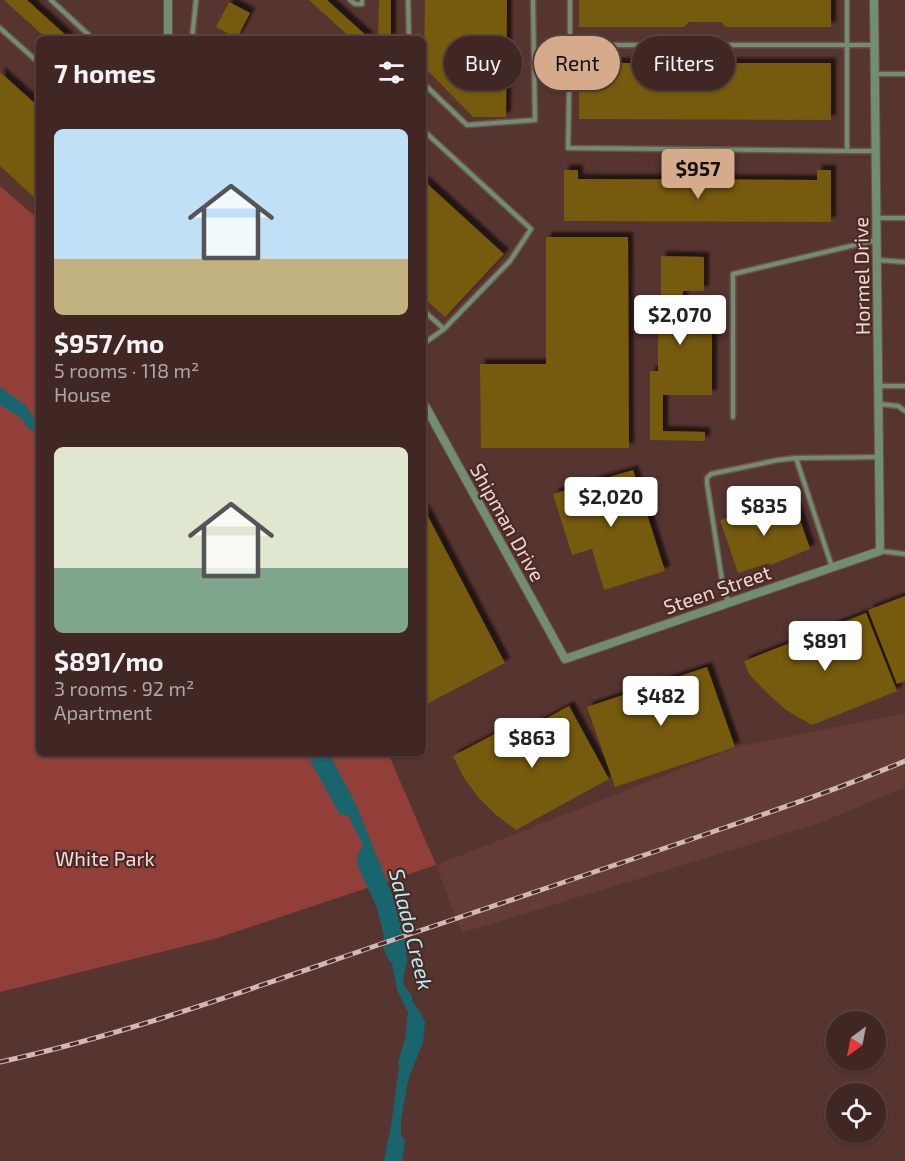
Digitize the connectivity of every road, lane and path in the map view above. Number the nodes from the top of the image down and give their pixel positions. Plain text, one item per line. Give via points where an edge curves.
1 (51, 0) edge
2 (168, 0) edge
3 (195, 0) edge
4 (350, 0) edge
5 (362, 0) edge
6 (408, 0) edge
7 (534, 0) edge
8 (570, 0) edge
9 (847, 0) edge
10 (874, 0) edge
11 (0, 28) edge
12 (90, 36) edge
13 (168, 36) edge
14 (192, 36) edge
15 (409, 36) edge
16 (570, 36) edge
17 (620, 45) edge
18 (848, 45) junction
19 (875, 45) junction
20 (36, 60) edge
21 (875, 74) junction
22 (905, 74) edge
23 (426, 86) edge
24 (569, 90) edge
25 (426, 133) edge
26 (847, 151) junction
27 (876, 152) junction
28 (877, 218) junction
29 (905, 218) edge
30 (877, 240) junction
31 (877, 260) junction
32 (905, 262) edge
33 (426, 313) edge
34 (444, 329) junction
35 (426, 342) edge
36 (878, 386) junction
37 (905, 386) edge
38 (879, 404) junction
39 (426, 407) edge
40 (905, 411) edge
41 (733, 417) dead end
42 (879, 457) junction
43 (796, 458) junction
44 (880, 551) junction
45 (905, 554) edge
46 (832, 568) junction
47 (728, 603) junction
48 (565, 659) joint

1 - 12 lane
2 - 13 street
3 - 14 lane
4 - 5 lane via 355,4 362,4
6 - 15 lane
7 - 23 lane via 535,120 467,125
8 - 16 lane
9 - 18 lane
10 - 19 street, Hormel Drive
11 - 20 lane
17 - 18 lane
18 - 19 lane
18 - 26 lane
19 - 21 street, Hormel Drive
21 - 22 lane
21 - 27 street, Hormel Drive
24 - 26 lane via 568,148
25 - 34 lane via 531,229 510,261
26 - 27 lane
27 - 28 street, Hormel Drive
28 - 29 lane
28 - 30 street, Hormel Drive
30 - 31 street, Hormel Drive
30 - 41 lane via 733,274
31 - 32 lane
31 - 36 street, Hormel Drive
33 - 34 lane
34 - 35 lane
36 - 37 lane
36 - 38 street, Hormel Drive
38 - 40 lane via 898,406
38 - 42 street, Hormel Drive
39 - 48 street, Shipman Drive
42 - 43 lane
42 - 44 street, Hormel Drive
43 - 46 lane
43 - 47 lane via 711,474 707,478
44 - 45 lane
44 - 46 street, Steen Street
46 - 47 street, Steen Street
47 - 48 street, Steen Street

